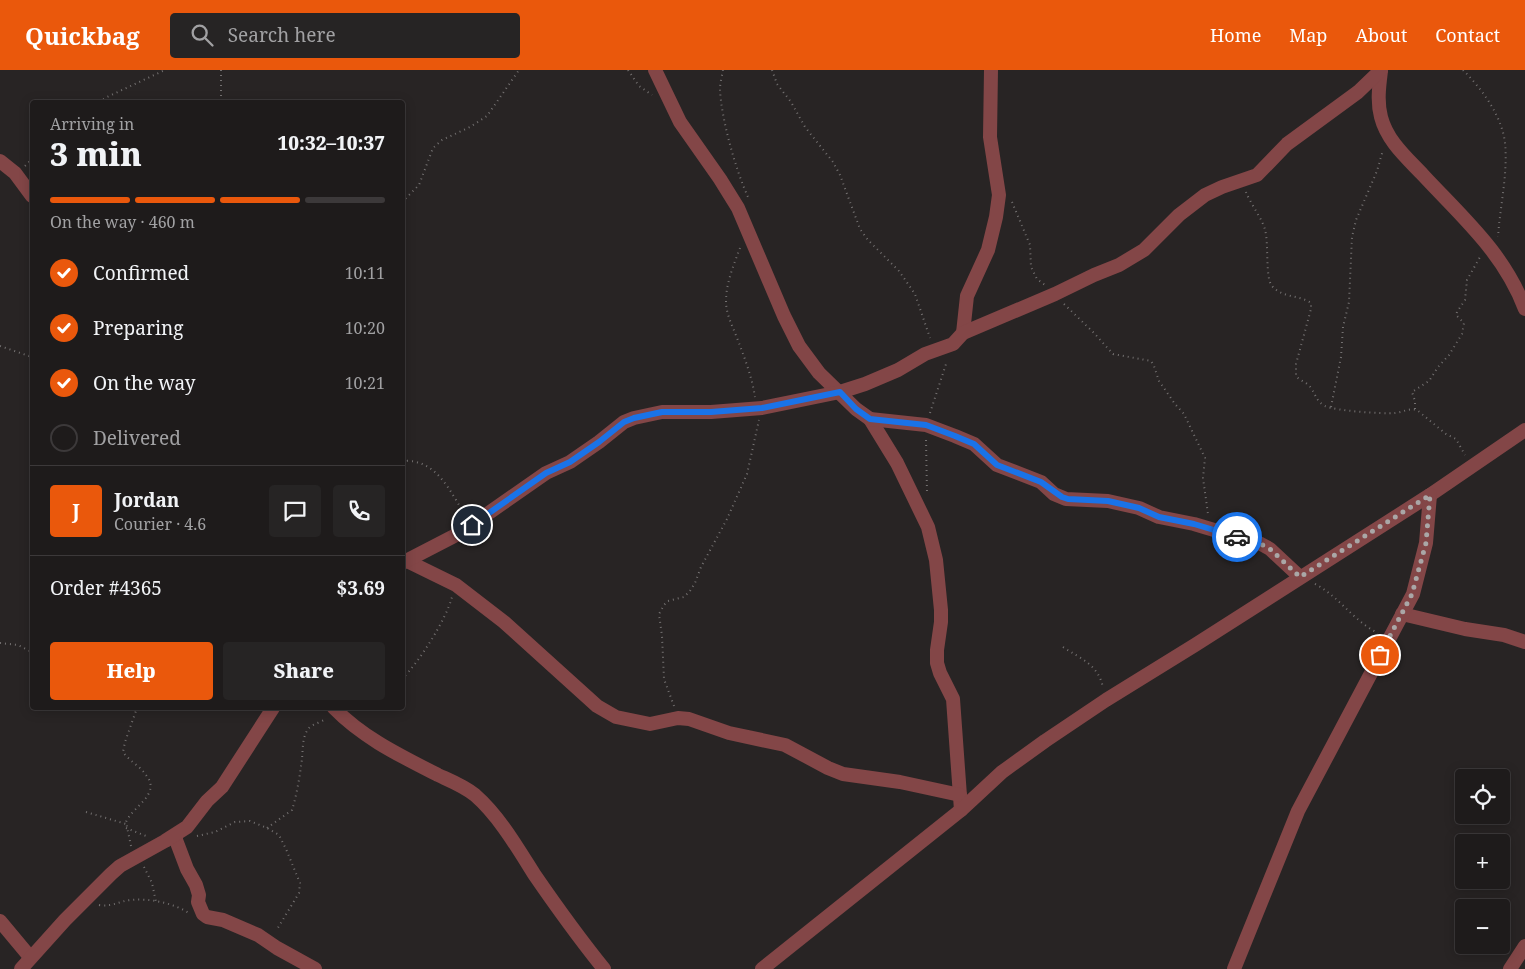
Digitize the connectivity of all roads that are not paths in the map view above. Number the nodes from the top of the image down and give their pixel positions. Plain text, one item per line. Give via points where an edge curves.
1 (655, 70) edge
2 (991, 70) edge
3 (1381, 71) edge
4 (0, 161) edge
5 (30, 193) edge
6 (1525, 309) edge
7 (963, 333) junction
8 (840, 392) junction
9 (870, 419) junction
10 (1525, 430) edge
11 (1430, 495) junction
12 (405, 562) edge
13 (1300, 577) junction
14 (1402, 614) junction
15 (1525, 642) edge
16 (272, 710) edge
17 (336, 710) edge
18 (960, 795) junction
19 (961, 810) junction
20 (173, 839) junction
21 (0, 920) edge
22 (1525, 946) edge
23 (30, 957) junction
24 (21, 969) edge
25 (315, 969) edge
26 (604, 969) edge
27 (762, 969) edge
28 (1234, 969) edge
29 (1510, 969) edge

1 - 8 street via 680,122 738,208 799,346
2 - 7 street via 990,137 999,196 988,250 967,296
3 - 6 street via 1378,102 1391,140 1487,242 1510,277
3 - 7 street via 1287,144 1257,175 1222,186 1193,203 1144,250 1119,266
4 - 5 street
7 - 8 street via 952,344 925,354 898,370
8 - 9 street
8 - 12 street via 760,408 662,412 629,420 460,533
9 - 13 street via 926,425 974,444 997,465 1041,482 1068,499 1108,501 1139,508 1159,517 1261,544
9 - 18 street via 911,489 928,527 936,560 942,618 937,663 953,699
10 - 11 street
11 - 13 street
11 - 14 street via 1426,543 1412,594
12 - 18 street via 456,586 504,622 597,706 616,716 650,724 688,718 728,733 785,745 843,774
13 - 19 street via 1106,700 1002,772
14 - 15 street
14 - 28 street via 1298,811
16 - 20 street via 222,787
17 - 26 street via 363,734 459,784 486,805
18 - 19 street
19 - 27 street
20 - 23 street via 120,866
20 - 25 street via 196,885 200,908 207,917 239,926
21 - 23 street
22 - 29 street
23 - 24 street

